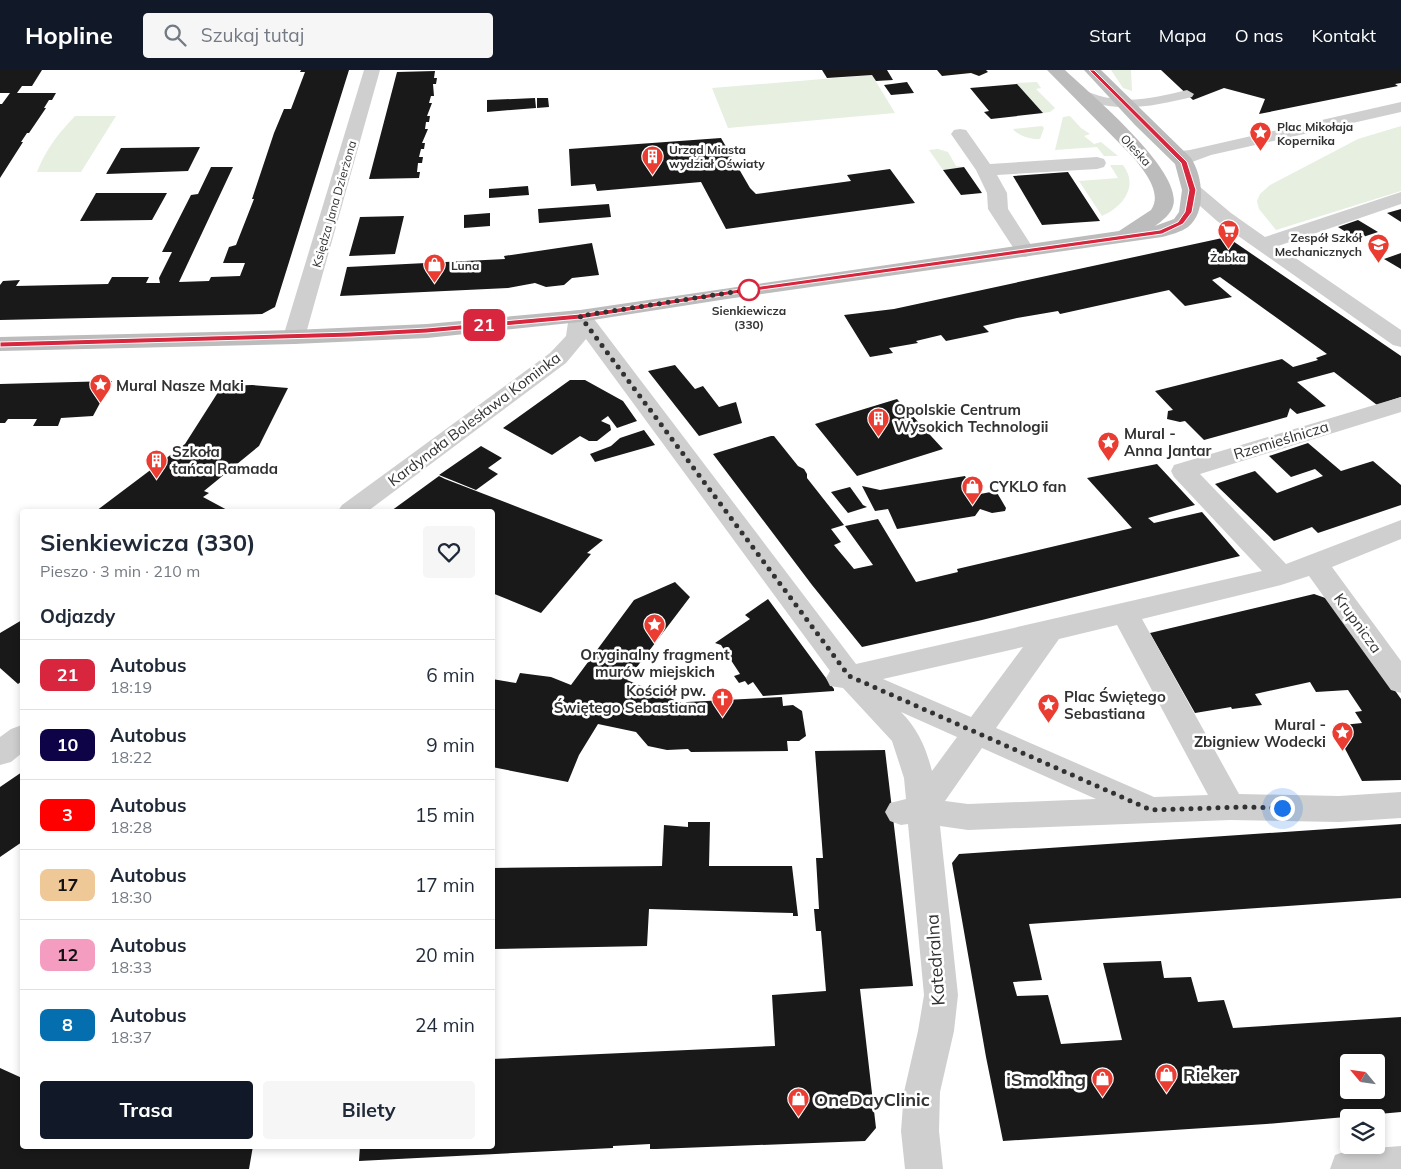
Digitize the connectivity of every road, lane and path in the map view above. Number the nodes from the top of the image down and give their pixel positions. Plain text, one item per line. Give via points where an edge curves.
1 (372, 70) edge
2 (1055, 70) edge
3 (1092, 70) edge
4 (1080, 93) junction
5 (1187, 94) dead end
6 (1119, 99) junction
7 (1148, 104) junction
8 (1401, 107) edge
9 (1141, 121) junction
10 (960, 134) dead end
11 (1179, 156) junction
12 (1097, 163) dead end
13 (985, 170) junction
14 (1161, 184) junction
15 (1192, 198) junction
16 (1401, 198) edge
17 (1118, 238) junction
18 (1263, 244) junction
19 (1025, 251) junction
20 (580, 316) junction
21 (294, 337) junction
22 (1401, 340) edge
23 (0, 344) edge
24 (571, 344) junction
25 (600, 344) junction
26 (1401, 404) edge
27 (354, 509) edge
28 (1401, 528) edge
29 (1315, 564) junction
30 (1281, 576) junction
31 (1131, 612) junction
32 (1050, 631) junction
33 (845, 677) junction
34 (1401, 682) edge
35 (976, 733) junction
36 (20, 739) edge
37 (0, 753) edge
38 (1401, 805) edge
39 (1237, 807) junction
40 (1151, 810) junction
41 (911, 811) junction
42 (1401, 1165) edge
43 (924, 1169) edge
44 (1349, 1169) edge

1 - 21 street, Księdza Jana Dzierżona
2 - 4 street, Oleska
3 - 6 street, Oleska
4 - 6 lane via 1107,103
4 - 14 street, Oleska via 1146,159
5 - 7 lane
6 - 7 lane
6 - 9 street, Oleska
7 - 9 lane via 1143,109
8 - 11 street via 1206,150 1192,156
9 - 11 street, Oleska
10 - 13 street
11 - 15 street, Oleska via 1187,170
12 - 13 street
13 - 19 street via 998,193 998,209
14 - 15 street via 1172,196
14 - 17 street, Oleska via 1165,199 1163,206 1142,226
15 - 17 street via 1181,223 1162,232
15 - 18 street
16 - 18 street
17 - 19 street
18 - 22 street
19 - 20 street
20 - 21 street via 427,331
20 - 24 street, Kardynała Bolesława Kominka via 577,337
20 - 25 street
21 - 23 street
24 - 25 street via 588,341
24 - 27 street, Kardynała Bolesława Kominka via 558,358
25 - 33 street
26 - 30 street, Rzemieślnicza via 1183,471
28 - 29 street
29 - 30 street
29 - 34 street, Krupnicza
30 - 31 street
31 - 32 street
31 - 39 street
32 - 33 street
32 - 35 street
33 - 35 street
33 - 41 street via 904,734 919,778
35 - 40 street
35 - 41 street
36 - 37 street
38 - 39 street via 1339,809
39 - 40 street
40 - 41 street via 968,817
41 - 43 street, Katedralna via 941,995 922,1092 920,1131
42 - 44 street

